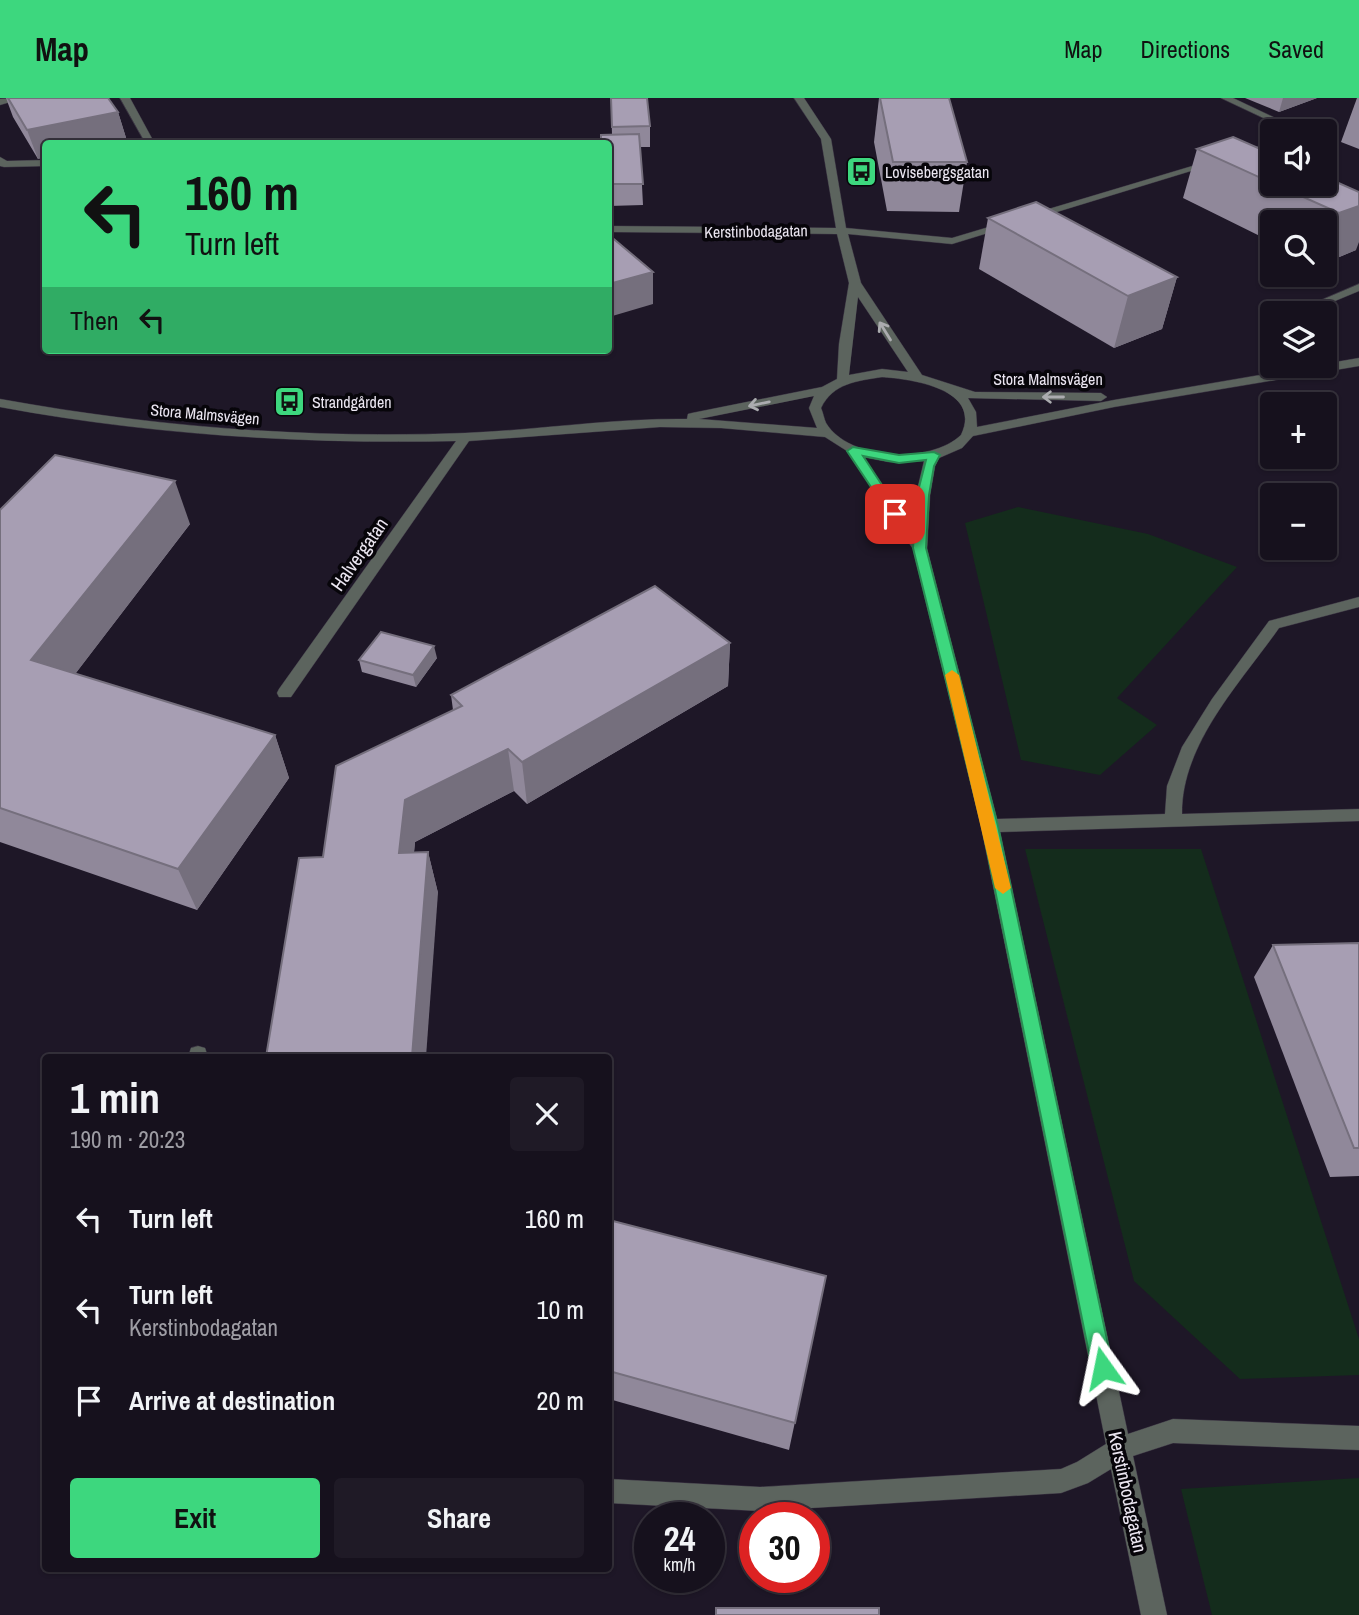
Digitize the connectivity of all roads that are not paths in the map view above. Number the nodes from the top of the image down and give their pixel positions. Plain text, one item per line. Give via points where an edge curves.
1 (14, 98) edge
2 (125, 98) edge
3 (799, 98) edge
4 (1226, 98) edge
5 (0, 102) edge
6 (1272, 119) edge
7 (148, 140) edge
8 (1260, 149) edge
9 (1232, 157) edge
10 (0, 160) edge
11 (1219, 161) edge
12 (42, 163) edge
13 (612, 229) edge
14 (841, 229) junction
15 (855, 283) junction
16 (1359, 287) edge
17 (1326, 301) edge
18 (1359, 362) edge
19 (918, 377) junction
20 (844, 380) junction
21 (826, 390) junction
22 (951, 390) junction
23 (1146, 396) junction
24 (0, 403) edge
25 (660, 423) junction
26 (824, 433) junction
27 (968, 433) junction
28 (465, 437) junction
29 (853, 451) junction
30 (934, 455) junction
31 (920, 548) junction
32 (1359, 603) edge
33 (285, 693) dead end
34 (1359, 815) edge
35 (1174, 819) junction
36 (990, 826) junction
37 (1359, 1438) edge
38 (1119, 1450) junction
39 (612, 1492) edge
40 (1154, 1615) edge

1 - 5 street
2 - 7 street
3 - 14 street via 826,139
4 - 6 street
8 - 9 street
10 - 12 street via 4,164
11 - 14 street, Kerstinbodagatan via 952,241
13 - 14 street, Kerstinbodagatan via 671,234
14 - 15 street
19 -> 15 street
15 - 20 street
16 - 17 street
18 - 23 street, Stora Malmsvägen
19 - 20 street, Stora Malmsvägen via 882,373
19 - 22 street, Stora Malmsvägen
20 - 21 street, Stora Malmsvägen
21 -> 25 street, Stora Malmsvägen
21 - 26 street via 816,403 815,415
23 -> 22 street, Stora Malmsvägen via 975,396
22 - 27 street via 970,411
23 - 27 street, Stora Malmsvägen
24 - 28 street, Stora Malmsvägen via 145,427 270,437
25 - 26 street, Stora Malmsvägen
25 - 28 street, Stora Malmsvägen
26 - 29 street
27 - 30 street via 955,446
28 - 33 street, Halvergatan
29 - 30 street via 899,459
29 - 31 street, Kerstinbodagatan
30 - 31 street, Kerstinbodagatan via 923,495
31 - 36 street, Kerstinbodagatan
32 - 35 street via 1274,624 1188,754 1175,786
34 - 35 street
35 - 36 street
36 - 38 street, Kerstinbodagatan
37 - 38 street via 1173,1431
38 - 39 street via 1084,1475 1061,1481 760,1499
38 - 40 street, Kerstinbodagatan

